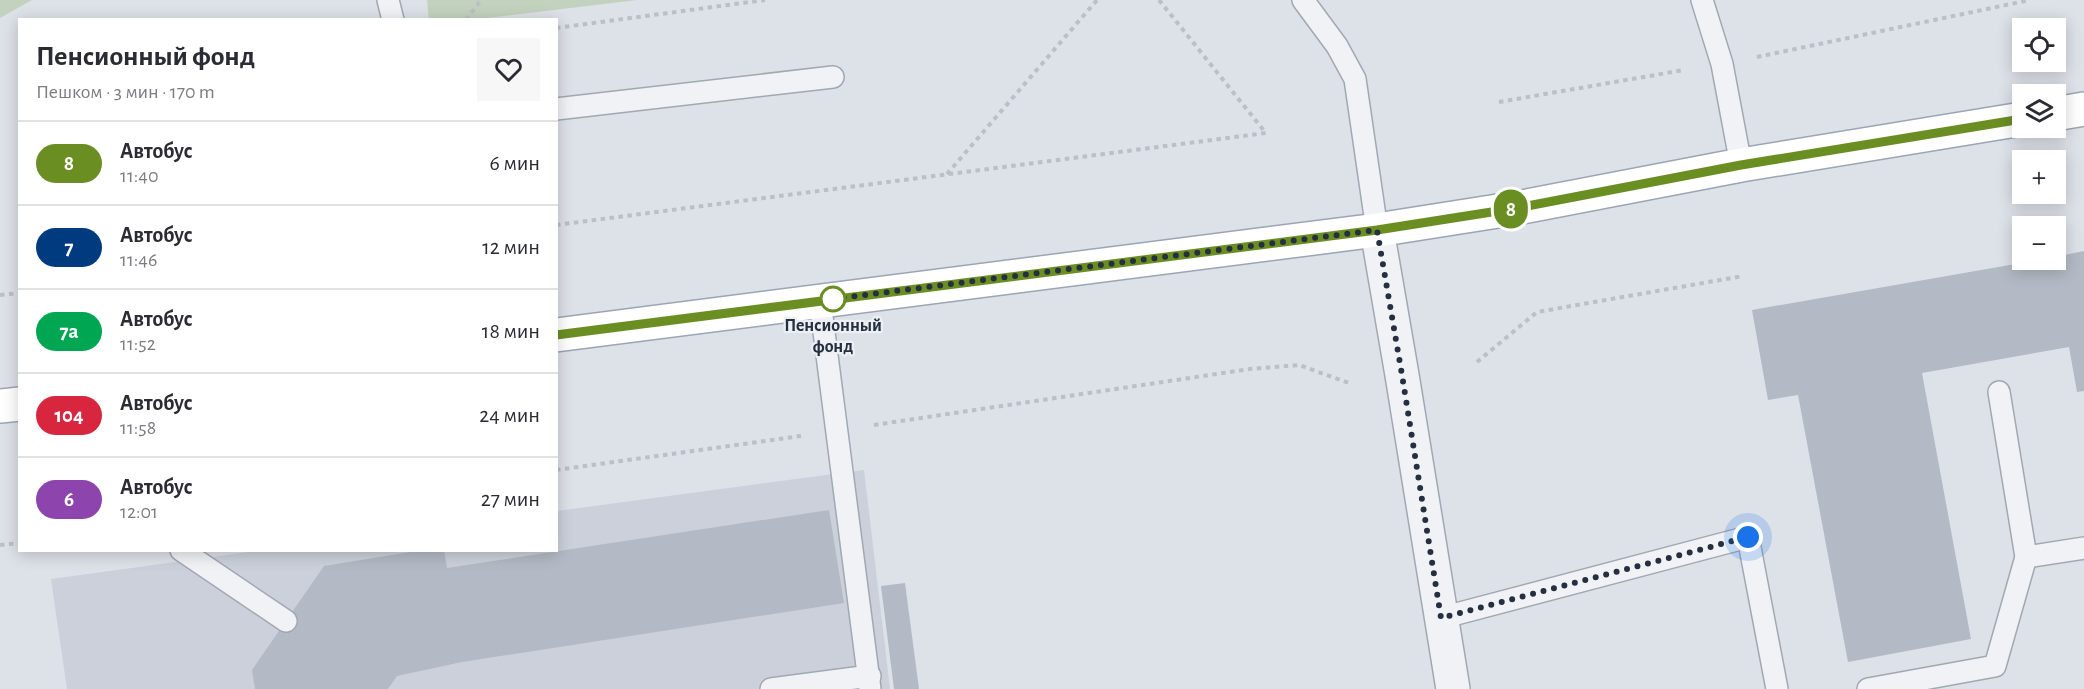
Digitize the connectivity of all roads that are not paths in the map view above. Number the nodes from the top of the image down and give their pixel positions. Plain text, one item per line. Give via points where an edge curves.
1 (388, 0) edge
2 (1702, 0) edge
3 (1309, 1) edge
4 (392, 18) edge
5 (833, 77) dead end
6 (558, 109) edge
7 (2084, 109) edge
8 (2066, 112) edge
9 (2012, 121) edge
10 (1741, 165) junction
11 (1377, 230) junction
12 (820, 301) junction
13 (558, 335) edge
14 (1999, 392) dead end
15 (18, 404) edge
16 (0, 406) edge
17 (2084, 548) edge
18 (184, 552) edge
19 (2025, 556) junction
20 (1441, 618) junction
21 (286, 621) dead end
22 (870, 683) edge
23 (1880, 688) edge
24 (771, 689) edge
25 (1453, 689) edge
26 (1777, 689) edge

1 - 4 lane
2 - 10 lane via 1722,64
3 - 11 lane via 1355,79
5 - 6 lane
7 - 8 main road
9 - 10 main road
10 - 11 main road
11 - 12 main road
11 - 20 street
12 - 13 main road
12 - 22 lane
14 - 19 lane
15 - 16 main road
17 - 19 lane
18 - 21 lane
19 - 23 lane via 1995,666
20 - 25 street
20 - 26 lane via 1748,537
22 - 24 lane

